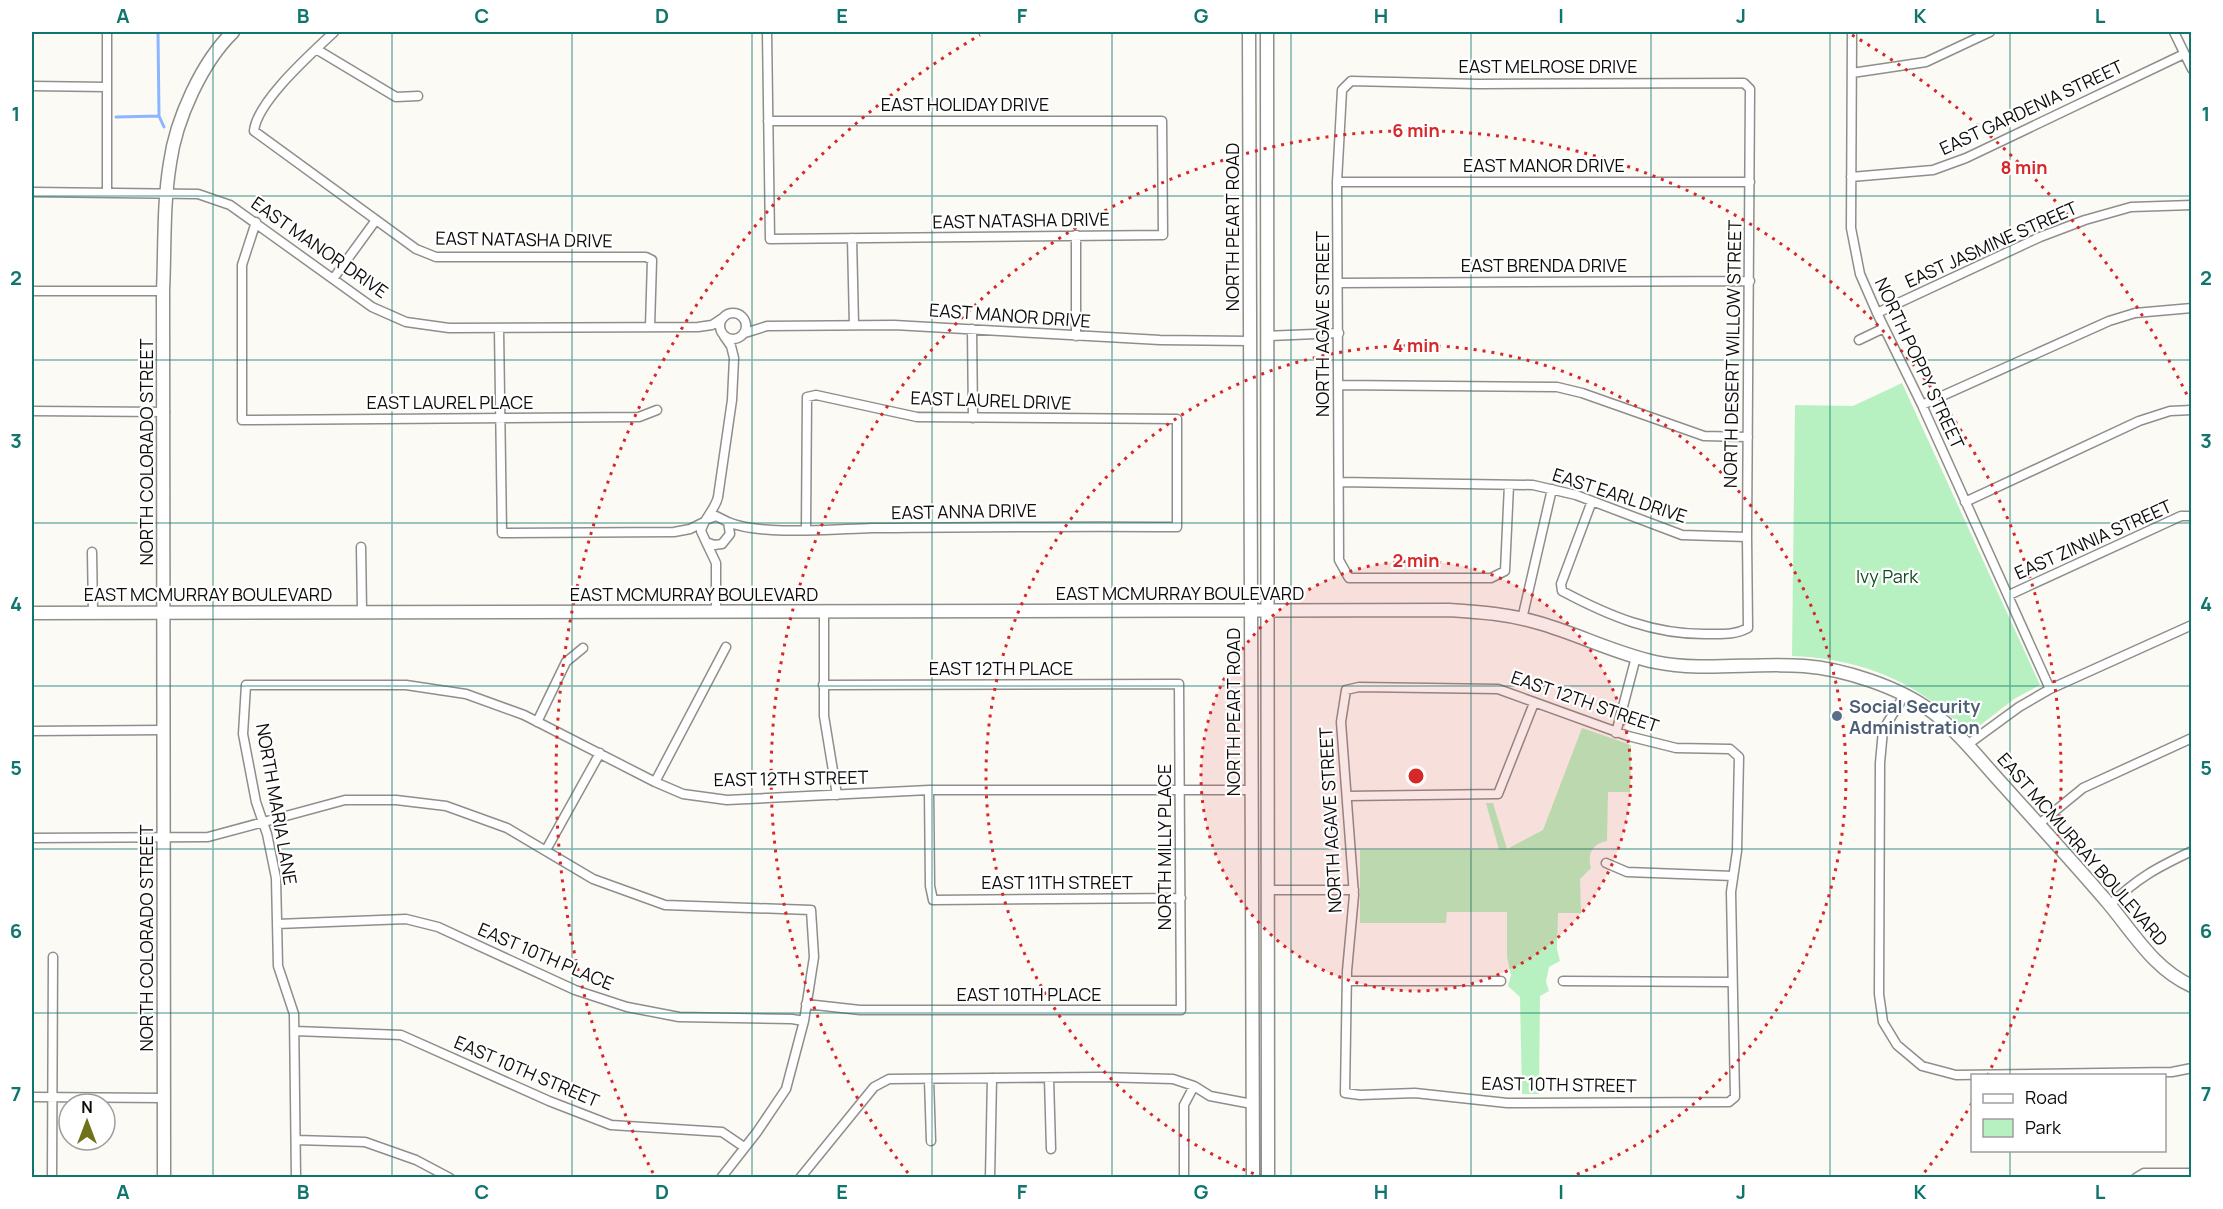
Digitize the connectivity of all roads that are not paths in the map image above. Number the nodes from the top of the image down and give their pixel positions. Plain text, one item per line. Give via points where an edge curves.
1 (107, 32) edge
2 (233, 32) edge
3 (334, 32) edge
4 (767, 32) edge
5 (1249, 32) edge
6 (1267, 32) edge
7 (1852, 32) edge
8 (1990, 32) edge
9 (2177, 32) edge
10 (316, 49) junction
11 (2184, 54) junction
12 (2192, 69) edge
13 (1852, 73) junction
14 (1351, 81) joint
15 (1744, 83) joint
16 (32, 86) edge
17 (107, 87) junction
18 (417, 96) dead end
19 (768, 121) junction
20 (1851, 177) junction
21 (1337, 182) junction
22 (1750, 182) junction
23 (32, 192) edge
24 (107, 192) junction
25 (168, 193) junction
26 (2192, 205) edge
27 (376, 220) junction
28 (256, 222) junction
29 (1163, 235) joint
30 (1076, 236) junction
31 (852, 238) junction
32 (333, 279) junction
33 (1750, 281) junction
34 (1339, 283) junction
35 (32, 291) edge
36 (163, 291) junction
37 (2192, 308) edge
38 (1876, 313) junction
39 (741, 316) junction
40 (724, 317) junction
41 (767, 326) junction
42 (854, 326) junction
43 (650, 327) junction
44 (698, 327) junction
45 (1884, 328) junction
46 (498, 329) junction
47 (972, 329) junction
48 (1339, 333) junction
49 (744, 334) junction
50 (724, 335) junction
51 (1076, 336) junction
52 (1267, 336) junction
53 (1859, 340) dead end
54 (1250, 341) junction
55 (734, 358) junction
56 (1339, 384) junction
57 (1922, 405) junction
58 (657, 410) dead end
59 (2192, 410) edge
60 (32, 411) edge
61 (165, 412) junction
62 (500, 417) junction
63 (973, 418) junction
64 (1748, 437) junction
65 (1339, 482) junction
66 (1509, 484) junction
67 (1552, 489) junction
68 (718, 497) junction
69 (1592, 501) junction
70 (1965, 501) junction
71 (2192, 516) edge
72 (706, 520) junction
73 (726, 521) junction
74 (1177, 527) joint
75 (752, 529) junction
76 (806, 529) junction
77 (674, 532) junction
78 (1747, 537) junction
79 (705, 540) junction
80 (727, 540) junction
81 (361, 547) dead end
82 (92, 552) dead end
83 (716, 563) junction
84 (2009, 595) junction
85 (362, 611) junction
86 (1251, 611) junction
87 (1267, 611) junction
88 (93, 612) junction
89 (824, 612) junction
90 (32, 613) edge
91 (716, 613) junction
92 (165, 614) junction
93 (1522, 619) junction
94 (2192, 625) edge
95 (726, 647) dead end
96 (583, 648) dead end
97 (1636, 657) junction
98 (1179, 684) joint
99 (824, 685) junction
100 (246, 686) joint
101 (2050, 689) junction
102 (1346, 690) joint
103 (1904, 696) junction
104 (1534, 703) junction
105 (537, 722) junction
106 (163, 730) junction
107 (32, 731) edge
108 (1616, 733) junction
109 (2192, 738) edge
110 (1967, 745) junction
111 (600, 753) junction
112 (655, 782) junction
113 (929, 790) junction
114 (1180, 790) junction
115 (1251, 790) junction
116 (837, 795) junction
117 (1347, 796) junction
118 (263, 822) junction
119 (2039, 825) junction
120 (32, 838) edge
121 (165, 838) junction
122 (546, 850) junction
123 (2192, 851) edge
124 (1606, 863) dead end
125 (1733, 876) junction
126 (1268, 890) junction
127 (1353, 890) junction
128 (1181, 898) junction
129 (2110, 904) junction
130 (277, 924) junction
131 (53, 957) dead end
132 (1347, 981) junction
133 (1501, 981) dead end
134 (1563, 981) dead end
135 (1732, 982) junction
136 (2192, 986) edge
137 (806, 1004) junction
138 (1181, 1010) joint
139 (804, 1021) junction
140 (295, 1031) junction
141 (2192, 1068) edge
142 (2028, 1074) edge
143 (1971, 1075) edge
144 (992, 1078) junction
145 (1049, 1078) junction
146 (929, 1079) junction
147 (1194, 1086) junction
148 (1345, 1093) joint
149 (32, 1097) edge
150 (53, 1097) junction
151 (164, 1098) junction
152 (1252, 1104) junction
153 (296, 1140) junction
154 (931, 1141) dead end
155 (744, 1148) junction
156 (1051, 1149) dead end
157 (2192, 1173) edge
158 (445, 1176) edge
159 (52, 1178) edge
160 (164, 1178) edge
161 (296, 1178) edge
162 (721, 1178) edge
163 (800, 1178) edge
164 (990, 1178) edge
165 (1184, 1178) edge
166 (1253, 1178) edge
167 (1268, 1178) edge
168 (2136, 1178) edge

1 - 17 street
2 - 25 street, NORTH COLORADO STREET via 194,87 174,144
3 - 10 street
4 - 19 street
5 - 54 street, NORTH PEART ROAD
6 - 52 street, NORTH PEART ROAD
7 - 13 street, NORTH POPPY STREET
8 - 13 street via 1926,62
9 - 11 street
10 - 18 street via 396,97
10 - 27 street, EAST NATASHA DRIVE via 285,79 255,120 254,131
11 - 12 street
11 - 20 street, EAST GARDENIA STREET via 1955,162 1933,170
13 - 20 street, NORTH POPPY STREET
14 - 15 street, EAST MELROSE DRIVE
14 - 21 street, NORTH AGAVE STREET via 1342,90
15 - 22 street, NORTH DESERT WILLOW STREET via 1750,89
16 - 17 street
17 - 24 street
19 - 29 street, EAST HOLIDAY DRIVE via 1162,121
19 - 31 street, EAST NATASHA DRIVE via 770,239
20 - 38 street, NORTH POPPY STREET via 1851,228 1860,274
21 - 22 street, EAST MANOR DRIVE
21 - 34 street, NORTH AGAVE STREET
22 - 33 street, NORTH DESERT WILLOW STREET
23 - 24 street, EAST MANOR DRIVE
24 - 25 street, EAST MANOR DRIVE
25 - 28 street, EAST MANOR DRIVE via 198,194 230,205
25 - 36 street, NORTH COLORADO STREET
26 - 38 street, EAST JASMINE STREET via 2131,207 2085,220
27 - 32 street
27 - 43 street, EAST NATASHA DRIVE via 416,249 436,257 645,257 652,260
28 - 32 street, EAST MANOR DRIVE
28 - 62 street, EAST LAUREL PLACE via 242,265 242,420
29 - 30 street, EAST NATASHA DRIVE
30 - 31 street, EAST NATASHA DRIVE
30 - 51 street
31 - 42 street
32 - 46 street, EAST MANOR DRIVE via 372,307 406,322
33 - 34 street, EAST BRENDA DRIVE
33 - 64 street, NORTH DESERT WILLOW STREET
34 - 48 street, NORTH AGAVE STREET
35 - 36 street
36 - 61 street, NORTH COLORADO STREET
37 - 57 street via 2135,312 2109,321
38 - 45 street, NORTH POPPY STREET
39 - 40 street via 734,313
39 - 41 street, EAST MANOR DRIVE
39 - 49 street via 746,323
40 - 44 street, EAST MANOR DRIVE via 712,325
40 - 50 street via 720,325
41 - 42 street, EAST MANOR DRIVE
41 - 49 street, EAST MANOR DRIVE
42 - 47 street, EAST MANOR DRIVE
43 - 44 street, EAST MANOR DRIVE
43 - 46 street, EAST MANOR DRIVE
44 - 50 street, EAST MANOR DRIVE
45 - 53 street
45 - 57 street, NORTH POPPY STREET
46 - 62 street
47 - 51 street, EAST MANOR DRIVE
47 - 63 street
48 - 52 street
48 - 56 street, NORTH AGAVE STREET
49 - 50 street via 732,339
49 - 55 street
50 - 55 street
51 - 54 street, EAST MANOR DRIVE
52 - 87 street, NORTH PEART ROAD
54 - 86 street, NORTH PEART ROAD
55 - 68 street
56 - 64 street via 1557,387 1704,436
56 - 65 street, NORTH AGAVE STREET
57 - 70 street, NORTH POPPY STREET
58 - 62 street, EAST LAUREL PLACE via 639,417
59 - 70 street via 2170,411 2139,421
60 - 61 street
61 - 92 street, NORTH COLORADO STREET
62 - 77 street via 501,533
63 - 74 street, EAST LAUREL DRIVE via 1177,419
63 - 76 street, EAST LAUREL DRIVE via 917,417 816,395 807,398
64 - 78 street, NORTH DESERT WILLOW STREET
65 - 66 street, EAST EARL DRIVE
65 - 66 street, NORTH AGAVE STREET via 1339,560 1349,578 1491,578 1505,571
66 - 67 street, EAST EARL DRIVE
67 - 69 street, EAST EARL DRIVE
67 - 93 street
68 - 72 street
68 - 73 street
69 - 78 street, EAST EARL DRIVE via 1682,535
69 - 78 street, NORTH DESERT WILLOW STREET via 1561,584 1562,591 1601,612 1643,627 1683,635 1737,634 1748,628
70 - 84 street, NORTH POPPY STREET
71 - 84 street, EAST ZINNIA STREET via 2181,516
72 - 73 street via 716,516
72 - 77 street
72 - 79 street via 701,531
73 - 75 street, EAST ANNA DRIVE
73 - 80 street via 730,530
74 - 76 street, EAST ANNA DRIVE
75 - 76 street, EAST ANNA DRIVE
75 - 80 street, EAST ANNA DRIVE
77 - 79 street
79 - 80 street via 718,545
79 - 83 street
80 - 83 street
81 - 85 street
82 - 88 street
83 - 91 street
84 - 101 street, NORTH POPPY STREET
85 - 91 street, EAST MCMURRAY BOULEVARD
85 - 92 street, EAST MCMURRAY BOULEVARD
86 - 87 street, EAST MCMURRAY BOULEVARD
86 - 89 street, EAST MCMURRAY BOULEVARD
86 - 115 street, NORTH PEART ROAD
87 - 93 street, EAST MCMURRAY BOULEVARD via 1449,610 1498,613
87 - 126 street, NORTH PEART ROAD
88 - 90 street, EAST MCMURRAY BOULEVARD
88 - 92 street, EAST MCMURRAY BOULEVARD
89 - 91 street, EAST MCMURRAY BOULEVARD
89 - 99 street
92 - 106 street, NORTH COLORADO STREET
93 - 97 street, EAST MCMURRAY BOULEVARD
94 - 101 street
95 - 112 street
96 - 105 street via 566,662
97 - 103 street, EAST MCMURRAY BOULEVARD via 1707,666 1804,666 1870,681
97 - 108 street
98 - 99 street, EAST 12TH PLACE
98 - 114 street, NORTH MILLY PLACE
99 - 116 street via 824,716
100 - 105 street, EAST 12TH STREET via 406,685 466,694
100 - 118 street, NORTH MARIA LANE via 243,734
101 - 110 street
102 - 104 street, EAST 12TH STREET via 1498,689
102 - 117 street, NORTH AGAVE STREET via 1341,722
103 - 110 street, EAST MCMURRAY BOULEVARD via 1931,711
103 - 143 street via 1883,730 1880,763 1879,994 1883,1022 1897,1045 1922,1066
104 - 108 street, EAST 12TH STREET
104 - 117 street via 1498,794
105 - 111 street, EAST 12TH STREET
106 - 107 street
106 - 121 street, NORTH COLORADO STREET
108 - 125 street, EAST 12TH STREET via 1676,748 1730,749 1739,757
109 - 119 street via 2083,788
110 - 119 street, EAST MCMURRAY BOULEVARD
111 - 112 street, EAST 12TH STREET
111 - 122 street
112 - 116 street, EAST 12TH STREET via 683,794 727,800
113 - 114 street, EAST 12TH STREET
113 - 116 street, EAST 12TH STREET
113 - 128 street, EAST 11TH STREET via 933,900
114 - 115 street, EAST 12TH STREET
114 - 128 street, NORTH MILLY PLACE
115 - 152 street, NORTH PEART ROAD
117 - 127 street, NORTH AGAVE STREET
118 - 121 street via 208,837
118 - 122 street via 345,800 396,800 446,806 507,828
118 - 130 street, NORTH MARIA LANE via 276,878
119 - 129 street, EAST MCMURRAY BOULEVARD
120 - 121 street
121 - 151 street, NORTH COLORADO STREET
122 - 137 street via 593,879 665,905 811,910 813,957
123 - 129 street via 2133,882
124 - 125 street via 1627,872
125 - 135 street
126 - 127 street
126 - 167 street, NORTH PEART ROAD
127 - 132 street, NORTH AGAVE STREET
128 - 138 street, NORTH MILLY PLACE
129 - 136 street, EAST MCMURRAY BOULEVARD via 2142,946 2176,979
130 - 139 street, EAST 10TH PLACE via 406,919 438,927 575,990 627,1007 679,1017
130 - 140 street, NORTH MARIA LANE via 278,966 294,1014
131 - 150 street
132 - 133 street
132 - 148 street, NORTH AGAVE STREET
134 - 135 street
135 - 148 street, EAST 10TH STREET via 1736,1097 1729,1102 1507,1103 1415,1093
137 - 138 street, EAST 10TH PLACE via 860,1011
137 - 139 street
139 - 155 street via 786,1089
140 - 153 street, NORTH MARIA LANE
140 - 155 street, EAST 10TH STREET via 401,1035 611,1125 722,1132
141 - 142 street via 2172,1072
144 - 145 street
144 - 146 street
144 - 164 street
145 - 147 street via 1173,1079
145 - 156 street
146 - 154 street
146 - 163 street via 890,1079 874,1087
147 - 152 street via 1210,1096
147 - 165 street via 1184,1105
149 - 150 street
150 - 151 street
150 - 159 street
151 - 160 street, NORTH COLORADO STREET
152 - 166 street, NORTH PEART ROAD
153 - 158 street via 365,1142 416,1160
153 - 161 street, NORTH MARIA LANE
155 - 162 street
157 - 168 street via 2144,1173

